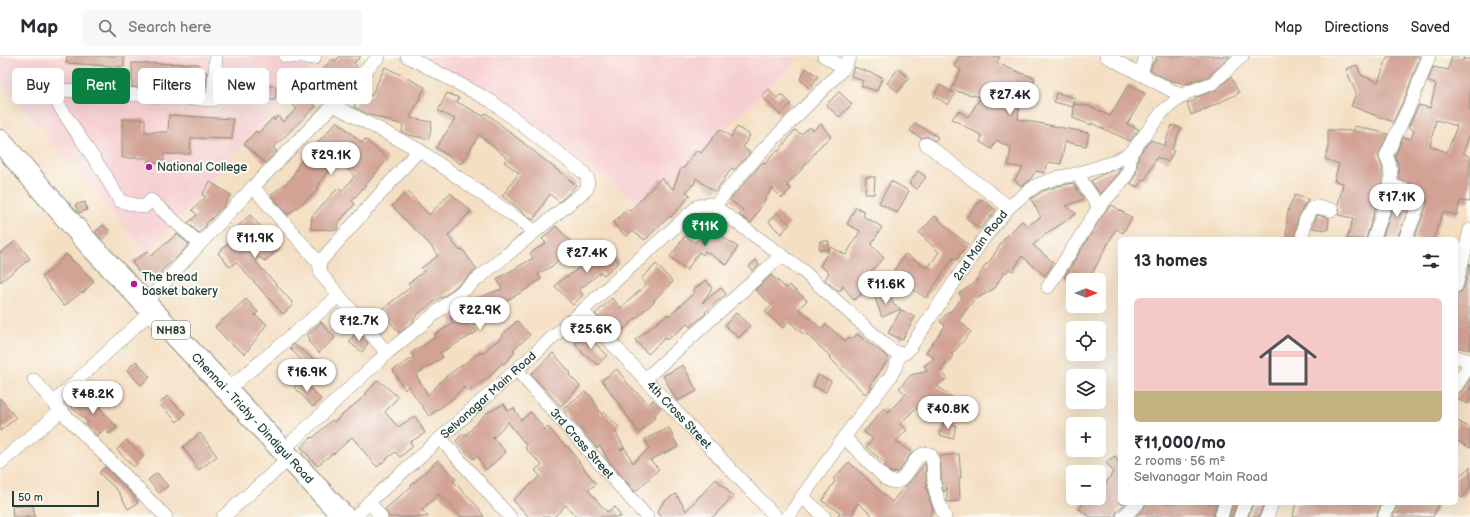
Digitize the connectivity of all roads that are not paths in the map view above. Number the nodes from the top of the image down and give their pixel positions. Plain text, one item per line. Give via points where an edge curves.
1 (216, 56) edge
2 (285, 56) edge
3 (315, 56) edge
4 (379, 56) edge
5 (407, 56) edge
6 (824, 56) edge
7 (850, 56) edge
8 (1106, 56) edge
9 (1146, 56) edge
10 (1242, 56) edge
11 (1429, 56) edge
12 (844, 68) junction
13 (1141, 74) junction
14 (1182, 96) junction
15 (333, 105) junction
16 (0, 141) edge
17 (926, 144) dead end
18 (419, 150) junction
19 (1131, 154) junction
20 (0, 164) edge
21 (1077, 174) junction
22 (1391, 185) junction
23 (253, 186) junction
24 (714, 206) junction
25 (1010, 207) junction
26 (1099, 207) junction
27 (1332, 210) dead end
28 (1470, 230) edge
29 (535, 231) junction
30 (76, 237) junction
31 (1302, 237) edge
32 (1375, 237) edge
33 (1406, 237) edge
34 (200, 244) junction
35 (782, 255) junction
36 (319, 263) junction
37 (1458, 278) edge
38 (1048, 287) dead end
39 (339, 296) junction
40 (145, 311) junction
41 (582, 312) junction
42 (387, 354) junction
43 (900, 354) junction
44 (1458, 358) edge
45 (1470, 363) edge
46 (517, 370) junction
47 (34, 380) dead end
48 (645, 380) junction
49 (1458, 383) edge
50 (227, 390) junction
51 (57, 407) junction
52 (844, 437) junction
53 (440, 438) junction
54 (284, 459) junction
55 (0, 463) edge
56 (802, 496) junction
57 (368, 502) junction
58 (1136, 505) edge
59 (1224, 505) edge
60 (1244, 505) edge
61 (1271, 505) edge
62 (1389, 505) edge
63 (166, 517) edge
64 (223, 517) edge
65 (324, 517) edge
66 (344, 517) edge
67 (356, 517) edge
68 (381, 517) edge
69 (510, 517) edge
70 (648, 517) edge
71 (776, 517) edge
72 (788, 517) edge
73 (824, 517) edge
74 (945, 517) edge
75 (1123, 517) edge
76 (1221, 517) edge
77 (1240, 517) edge
78 (1267, 517) edge
79 (1384, 517) edge

1 - 34 street via 212,100 48,90 120,201 144,207 152,200
2 - 3 street
4 - 15 street
5 - 29 street via 491,101 583,172 588,179 587,189
6 - 12 street
7 - 12 street
8 - 13 street
9 - 13 street
10 - 14 street, 2nd Main Road via 1213,83
11 - 22 street via 1386,156 1391,168
12 - 24 street via 758,155
13 - 14 street
14 - 19 street, 2nd Main Road via 1163,111
15 - 18 street
15 - 23 street
16 - 30 highway, Chennai - Trichy - Dindigul Road / NH83
17 - 25 street
18 - 29 street
18 - 36 street
19 - 21 street, 2nd Main Road
19 - 26 street via 1125,178
20 - 30 highway, Chennai - Trichy - Dindigul Road / NH83
21 - 25 street, 2nd Main Road via 1037,185
21 - 26 street
22 - 32 street
22 - 33 street via 1419,199
23 - 34 street
23 - 36 street
24 - 35 street
24 - 41 street, Selvanagar Main Road via 698,206
25 - 43 street, 2nd Main Road via 984,238 909,348
26 - 38 street
27 - 31 street via 1312,208 1305,221
28 - 37 street
29 - 42 street
30 - 40 highway, Chennai - Trichy - Dindigul Road / NH83
34 - 40 street
35 - 43 street via 891,350
35 - 48 street
36 - 39 street via 321,274
39 - 42 street
39 - 50 street
40 - 50 highway, Chennai - Trichy - Dindigul Road / NH83
40 - 51 street
40 - 54 highway, Chennai - Trichy - Dindigul Road / NH83
41 - 46 street, Selvanagar Main Road
41 - 48 street, 4th Cross Street
42 - 54 street
43 - 52 street, 2nd Main Road via 890,377
44 - 45 street
45 - 49 street
46 - 53 street, Selvanagar Main Road
46 - 70 street, 3rd Cross Street
47 - 51 street
48 - 71 street, 4th Cross Street
50 - 54 highway, Chennai - Trichy - Dindigul Road / NH83
51 - 55 street
51 - 63 street
52 - 56 street, 2nd Main Road
52 - 74 street via 886,479 897,483 920,455 930,454 938,501
53 - 57 street, Selvanagar Main Road
53 - 69 street
54 - 64 street
54 - 65 highway, Chennai - Trichy - Dindigul Road / NH83
54 - 66 highway, Chennai - Trichy - Dindigul Road / NH83
56 - 72 street, 2nd Main Road
56 - 73 street
57 - 67 street, Selvanagar Main Road
57 - 68 street
58 - 75 street
59 - 76 street
60 - 77 street
61 - 78 street
62 - 79 street

